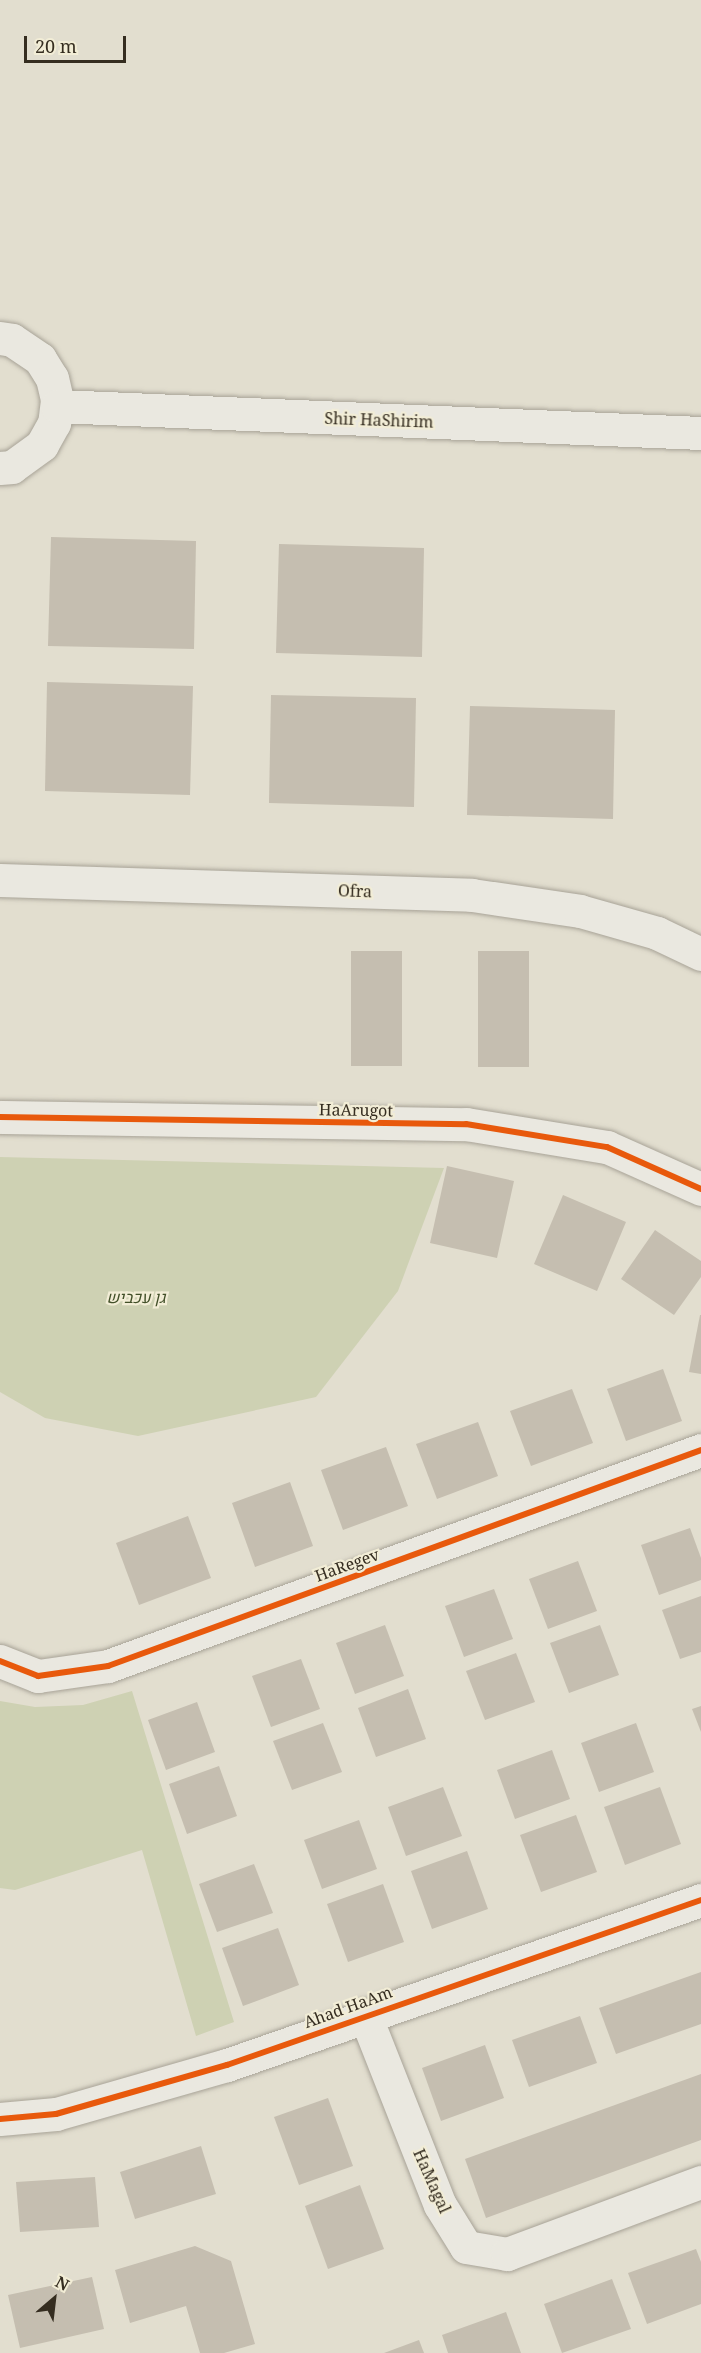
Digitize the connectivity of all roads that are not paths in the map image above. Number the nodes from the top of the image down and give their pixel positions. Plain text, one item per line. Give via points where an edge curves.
1 (0, 338) edge
2 (57, 406) junction
3 (701, 433) edge
4 (0, 468) edge
5 (0, 880) edge
6 (701, 954) edge
7 (0, 1117) edge
8 (701, 1189) edge
9 (701, 1450) edge
10 (0, 1661) edge
11 (701, 1900) edge
12 (365, 2015) junction
13 (0, 2119) edge
14 (701, 2182) edge

1 - 2 street via 12,340 40,358 52,378
2 - 3 street, Shir HaShirim
2 - 4 street via 54,423 42,445 12,466
5 - 6 street, Ofra via 472,895 580,911 657,933
7 - 8 street, HaArugot via 465,1124 607,1147
9 - 10 street, HaRegev via 108,1666 38,1676
11 - 12 street, Ahad HaAm
12 - 13 street, Ahad HaAm via 227,2065 79,2108
12 - 14 street, HaMagal via 440,2205 466,2247 507,2254

